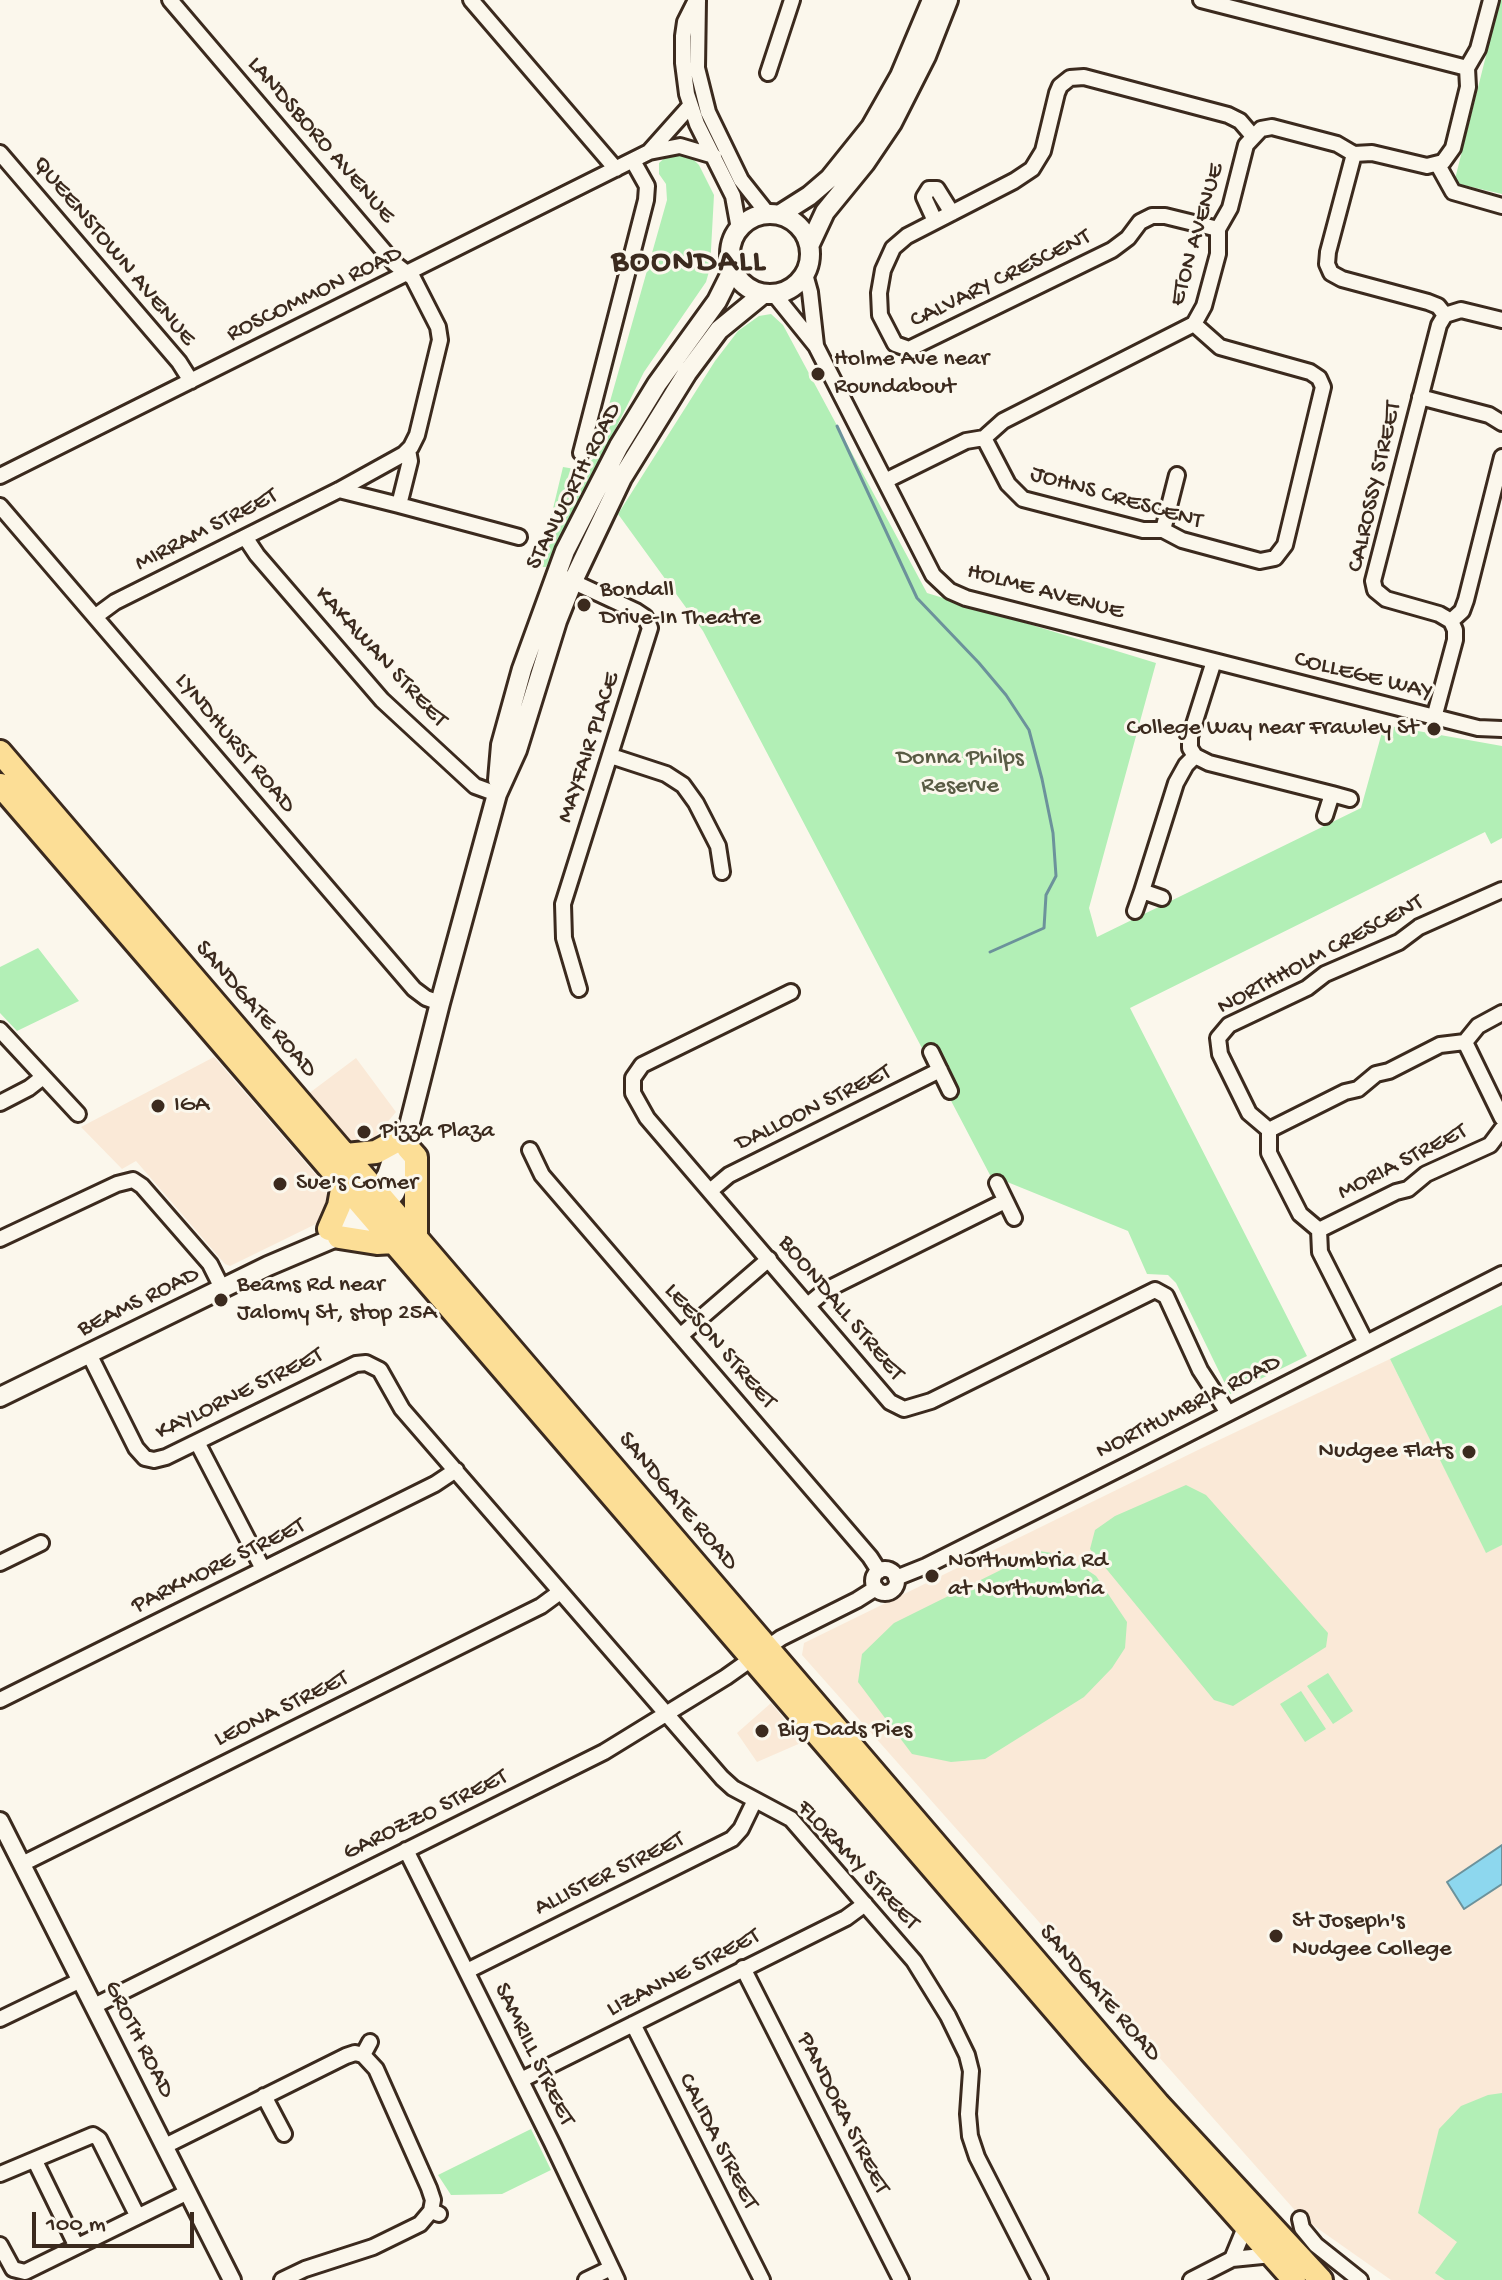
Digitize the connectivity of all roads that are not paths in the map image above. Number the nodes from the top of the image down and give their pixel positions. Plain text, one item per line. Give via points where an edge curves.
1 (170, 0) edge
2 (471, 0) edge
3 (697, 0) edge
4 (792, 0) edge
5 (932, 0) edge
6 (948, 0) edge
7 (1201, 0) edge
8 (1491, 0) edge
9 (1467, 68) junction
10 (768, 73) dead end
11 (690, 106) junction
12 (1252, 135) junction
13 (649, 152) junction
14 (0, 153) edge
15 (1354, 154) junction
16 (714, 156) junction
17 (633, 161) junction
18 (1438, 165) junction
19 (616, 169) junction
20 (1502, 206) edge
21 (952, 213) junction
22 (773, 214) junction
23 (935, 221) junction
24 (739, 229) junction
25 (1218, 229) junction
26 (810, 244) junction
27 (733, 269) junction
28 (407, 274) junction
29 (805, 274) junction
30 (769, 294) junction
31 (1445, 315) junction
32 (1502, 320) edge
33 (1194, 324) junction
34 (816, 346) junction
35 (191, 381) junction
36 (1420, 397) junction
37 (1502, 423) edge
38 (984, 438) junction
39 (408, 450) junction
40 (581, 453) dead end
41 (1502, 457) edge
42 (1177, 475) dead end
43 (0, 476) edge
44 (885, 481) junction
45 (339, 490) junction
46 (399, 505) junction
47 (0, 506) edge
48 (1163, 530) junction
49 (245, 537) junction
50 (519, 537) dead end
51 (564, 578) junction
52 (96, 616) junction
53 (1451, 621) junction
54 (1214, 661) junction
55 (1434, 718) junction
56 (1502, 729) edge
57 (0, 752) edge
58 (611, 756) junction
59 (1195, 756) junction
60 (0, 785) edge
61 (497, 794) junction
62 (1332, 794) junction
63 (1350, 799) dead end
64 (1325, 816) dead end
65 (722, 872) dead end
66 (1502, 890) edge
67 (1142, 891) junction
68 (1162, 898) dead end
69 (1135, 911) dead end
70 (579, 989) dead end
71 (791, 992) dead end
72 (440, 1003) junction
73 (1502, 1013) edge
74 (0, 1030) edge
75 (1465, 1042) junction
76 (931, 1052) dead end
77 (940, 1070) junction
78 (43, 1077) junction
79 (950, 1091) dead end
80 (0, 1103) edge
81 (78, 1114) dead end
82 (1502, 1118) edge
83 (1502, 1129) edge
84 (1269, 1130) junction
85 (405, 1137) junction
86 (530, 1150) dead end
87 (346, 1155) junction
88 (997, 1183) dead end
89 (343, 1184) junction
90 (710, 1191) junction
91 (1005, 1201) junction
92 (375, 1204) junction
93 (1014, 1218) dead end
94 (1319, 1230) junction
95 (334, 1233) junction
96 (416, 1236) junction
97 (0, 1239) edge
98 (394, 1242) junction
99 (769, 1259) junction
100 (1502, 1274) edge
101 (222, 1288) junction
102 (808, 1305) junction
103 (680, 1336) junction
104 (1366, 1343) junction
105 (89, 1354) junction
106 (376, 1366) joint
107 (0, 1397) edge
108 (1228, 1413) junction
109 (197, 1442) junction
110 (456, 1470) junction
111 (41, 1543) dead end
112 (0, 1563) edge
113 (263, 1569) junction
114 (879, 1571) junction
115 (896, 1578) junction
116 (876, 1588) junction
117 (560, 1592) junction
118 (759, 1653) junction
119 (0, 1700) edge
120 (667, 1714) junction
121 (755, 1800) junction
122 (0, 1821) edge
123 (406, 1850) junction
124 (22, 1864) junction
125 (865, 1904) junction
126 (743, 1968) junction
127 (467, 1971) junction
128 (81, 1980) junction
129 (94, 2006) junction
130 (0, 2019) edge
131 (633, 2024) junction
132 (521, 2080) junction
133 (264, 2096) junction
134 (284, 2134) dead end
135 (165, 2146) junction
136 (35, 2161) junction
137 (0, 2174) edge
138 (188, 2192) junction
139 (137, 2215) junction
140 (1300, 2219) dead end
141 (1246, 2225) junction
142 (0, 2245) edge
143 (76, 2245) junction
144 (1272, 2255) junction
145 (1232, 2259) junction
146 (614, 2274) edge
147 (232, 2280) edge
148 (282, 2280) edge
149 (586, 2280) edge
150 (762, 2280) edge
151 (901, 2280) edge
152 (1040, 2280) edge
153 (1191, 2280) edge
154 (1294, 2280) edge
155 (1321, 2280) edge
156 (1360, 2280) edge

1 - 28 street, LANDSBORO AVENUE
2 - 19 street
3 - 11 street via 683,36
3 - 22 street via 697,68 705,105 741,180
4 - 10 street
5 - 22 main road via 900,76 871,127 830,178 809,196
6 - 26 main road via 892,123 825,212
7 - 9 street
8 - 9 street via 1478,49
9 - 18 street via 1468,87 1453,148
11 - 13 street, ROSCOMMON ROAD
11 - 16 street
12 - 15 street via 1272,127 1337,144
12 - 21 street, CALVARY CRESCENT via 1228,115 1076,77 1060,86 1043,151 1032,169
12 - 25 street, ETON AVENUE via 1230,208
13 - 16 street, ROSCOMMON ROAD via 680,146
13 - 17 street, ROSCOMMON ROAD
14 - 35 street, QUEENSTOWN AVENUE
15 - 18 street
15 - 31 street via 1328,252 1331,273 1428,302
16 - 24 street via 733,196
17 - 19 street, ROSCOMMON ROAD
17 - 40 street, STANWORTH ROAD via 647,193
18 - 20 street via 1453,192
19 - 28 street, ROSCOMMON ROAD
21 - 23 street, CALVARY CRESCENT
21 - 23 street via 937,189 929,189 924,197
22 - 24 main road via 747,221
22 - 26 main road via 798,225
23 - 25 street, CALVARY CRESCENT via 899,241 883,270 880,315 892,339 904,349 1112,250 1152,216
24 - 27 main road via 731,248
25 - 33 street, ETON AVENUE via 1218,254
26 - 29 main road
27 - 30 main road via 750,289
27 - 51 main road, STANWORTH ROAD via 614,455 582,516
28 - 35 street, ROSCOMMON ROAD
28 - 39 street, LANDSBORO AVENUE via 434,317 440,340 417,435
29 - 30 main road via 786,291
29 - 34 street, HOLME AVENUE
30 - 34 street, HOLME AVENUE
30 - 51 main road, STANWORTH ROAD via 719,330 687,373
31 - 32 street via 1461,310
31 - 36 street, CALROSSY STREET
33 - 38 street, ETON AVENUE via 1003,421
33 - 48 street, JOHNS CRESCENT via 1220,347 1315,374 1323,393 1285,545 1275,558 1260,561
34 - 44 street, HOLME AVENUE
35 - 43 street, ROSCOMMON ROAD
36 - 37 street
36 - 53 street, CALROSSY STREET via 1374,585 1386,599
38 - 44 street, ETON AVENUE via 966,441
38 - 48 street, JOHNS CRESCENT via 1008,484 1023,499 1143,530
39 - 45 street, MIRRAM STREET
39 - 46 street
41 - 53 street via 1466,600
42 - 48 street
44 - 54 street, HOLME AVENUE via 933,575 954,594
45 - 46 street
45 - 49 street, MIRRAM STREET
46 - 50 street
47 - 52 street, LYNDHURST ROAD
49 - 52 street, MIRRAM STREET
49 - 61 street, KAKAWAN STREET via 382,700 475,786
51 - 58 street, MAYFAIR PLACE via 636,611 650,628
51 - 61 main road, STANWORTH ROAD via 522,669 501,745
52 - 72 street, LYNDHURST ROAD via 414,989
53 - 55 street via 1455,640
54 - 55 street, COLLEGE WAY
54 - 59 street via 1190,737
55 - 56 street, COLLEGE WAY
57 - 87 highway, SANDGATE ROAD
58 - 65 street via 683,785 718,846
58 - 70 street, MAYFAIR PLACE via 563,904 564,938
59 - 62 street
59 - 67 street via 1176,783
60 - 89 highway, SANDGATE ROAD
61 - 72 main road, STANWORTH ROAD
62 - 63 street
62 - 64 street
66 - 84 street, NORTHHOLM CRESCENT via 1225,1027 1217,1043 1220,1054 1251,1116
67 - 68 street
67 - 69 street
71 - 90 street, BOONDALL STREET via 642,1065 633,1078 639,1108
72 - 85 main road, STANWORTH ROAD
73 - 75 street via 1478,1026
74 - 78 street
75 - 82 street
75 - 84 street via 1440,1045
76 - 77 street
77 - 79 street
77 - 90 street, DALLOON STREET via 729,1175
78 - 80 street
78 - 81 street
83 - 94 street, MORIA STREET via 1490,1145
84 - 94 street, NORTHHOLM CRESCENT via 1271,1157 1300,1214
85 - 87 highway via 376,1152
85 - 92 main road, STANWORTH ROAD via 398,1188
85 - 96 highway via 416,1157
86 - 103 street, LEESON STREET via 542,1175
87 - 92 highway, SANDGATE ROAD
88 - 91 street
89 - 92 highway, SANDGATE ROAD
89 - 95 highway
90 - 99 street, BOONDALL STREET
91 - 93 street
91 - 102 street via 826,1290
92 - 95 main road, BEAMS ROAD
92 - 96 highway, SANDGATE ROAD
92 - 98 highway, SANDGATE ROAD
94 - 104 street, NORTHHOLM CRESCENT via 1320,1252
95 - 98 highway
95 - 101 main road, BEAMS ROAD via 314,1249
96 - 118 highway, SANDGATE ROAD
97 - 101 street via 133,1180 210,1264
98 - 118 highway, SANDGATE ROAD
99 - 102 street, BOONDALL STREET
99 - 103 street
100 - 104 street, NORTHUMBRIA ROAD
101 - 105 main road, BEAMS ROAD
102 - 108 street, BOONDALL STREET via 890,1402 911,1408 1158,1291 1168,1299 1200,1370
103 - 114 street, LEESON STREET
104 - 108 street, NORTHUMBRIA ROAD
105 - 107 main road, BEAMS ROAD
105 - 109 street, KAYLORNE STREET via 142,1456 162,1459
106 - 109 street, KAYLORNE STREET via 349,1367
106 - 110 street, FLORAMY STREET via 402,1409
108 - 115 street, NORTHUMBRIA ROAD
109 - 113 street
110 - 113 street, PARKMORE STREET
110 - 117 street, FLORAMY STREET
111 - 112 street
113 - 119 street, PARKMORE STREET
114 - 115 street via 889,1570
114 - 116 street via 873,1578
115 - 116 street via 890,1591
116 - 118 street
117 - 120 street, FLORAMY STREET
117 - 124 street, LEONA STREET
118 - 120 street, GAROZZO STREET
118 - 141 highway, SANDGATE ROAD via 1092,2053
118 - 155 highway, SANDGATE ROAD
120 - 121 street, FLORAMY STREET via 727,1784
120 - 123 street, GAROZZO STREET via 604,1752
121 - 125 street, FLORAMY STREET via 791,1819
121 - 127 street, ALLISTER STREET via 732,1839
122 - 124 street, GROTH ROAD
123 - 127 street, SAMRILL STREET
123 - 129 street, GAROZZO STREET
124 - 128 street, GROTH ROAD
125 - 126 street, LIZANNE STREET
125 - 152 street, FLORAMY STREET via 914,1961 961,2039 971,2071 970,2136
126 - 131 street, LIZANNE STREET
126 - 151 street, PANDORA STREET
127 - 132 street, SAMRILL STREET
128 - 129 street, GROTH ROAD
128 - 130 street
129 - 135 street, GROTH ROAD
131 - 132 street, LIZANNE STREET
131 - 150 street, CALIDA STREET
132 - 146 street, SAMRILL STREET
133 - 134 street
133 - 135 street
133 - 148 street via 366,2048 435,2213 373,2247
135 - 138 street, GROTH ROAD
136 - 137 street
136 - 139 street via 96,2136
136 - 143 street
138 - 139 street
138 - 147 street, GROTH ROAD
139 - 143 street
140 - 156 street via 1316,2245
141 - 144 highway, SANDGATE ROAD
141 - 145 street
142 - 143 street via 13,2269 22,2273
144 - 145 street
144 - 154 highway, SANDGATE ROAD
145 - 153 street
146 - 149 street

